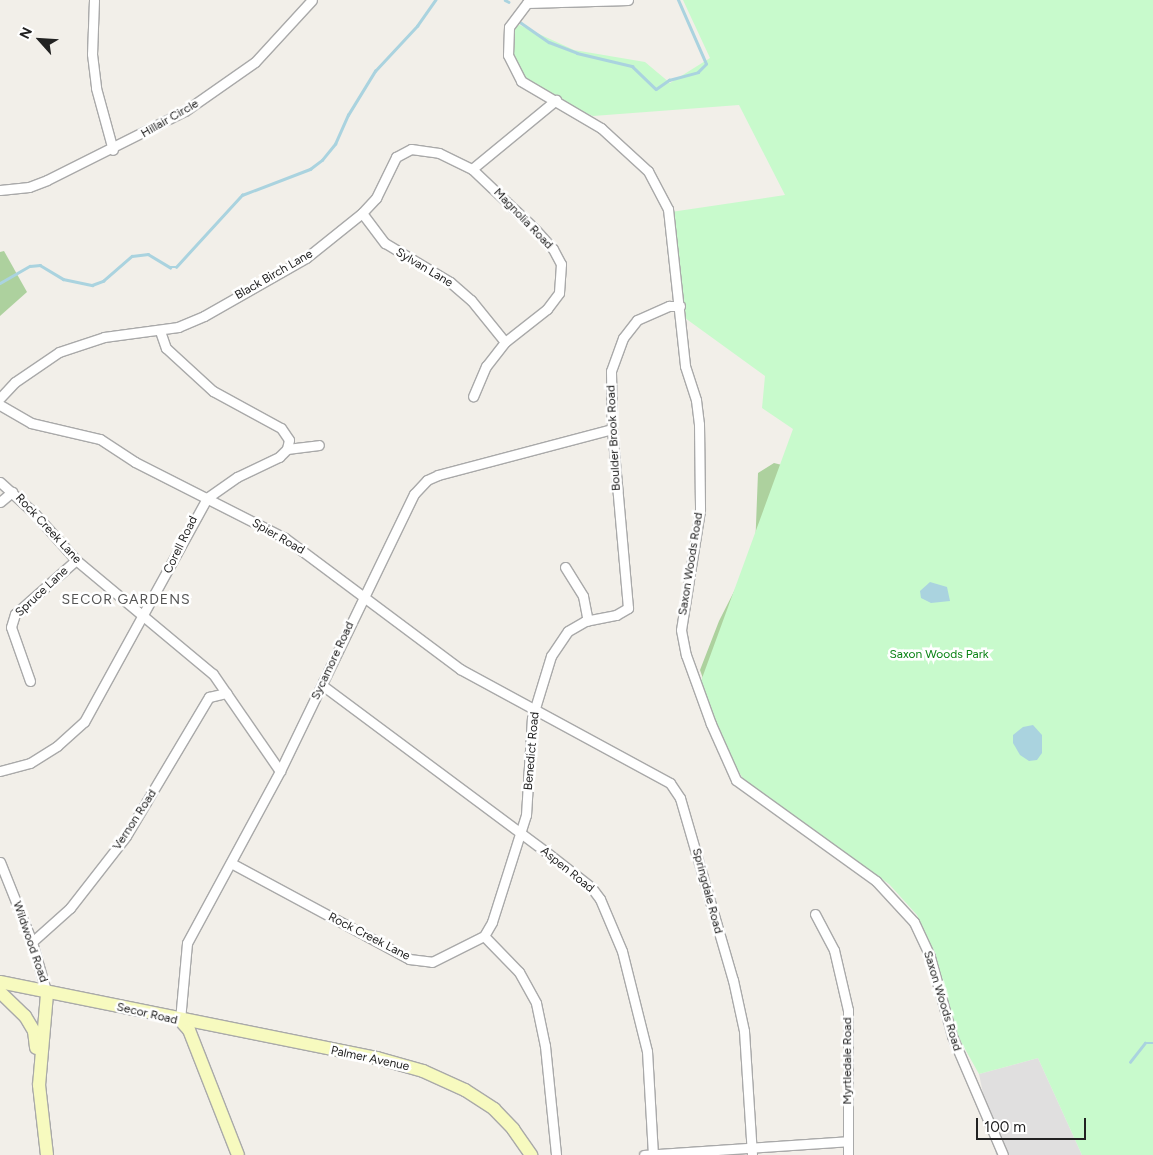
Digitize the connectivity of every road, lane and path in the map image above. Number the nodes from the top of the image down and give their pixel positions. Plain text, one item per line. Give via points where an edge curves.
1 (94, 0) edge
2 (312, 0) edge
3 (628, 0) edge
4 (556, 100) junction
5 (113, 150) junction
6 (472, 169) junction
7 (0, 190) edge
8 (362, 213) junction
9 (680, 306) junction
10 (160, 331) junction
11 (505, 342) junction
12 (472, 396) dead end
13 (0, 398) edge
14 (0, 405) edge
15 (612, 429) junction
16 (319, 445) dead end
17 (288, 449) junction
18 (0, 482) edge
19 (12, 492) junction
20 (207, 498) junction
21 (0, 502) edge
22 (76, 560) junction
23 (565, 567) dead end
24 (363, 598) junction
25 (628, 608) joint
26 (145, 616) junction
27 (588, 620) junction
28 (30, 682) dead end
29 (322, 685) junction
30 (227, 693) junction
31 (535, 709) junction
32 (0, 771) edge
33 (280, 771) junction
34 (520, 835) junction
35 (0, 862) edge
36 (231, 863) junction
37 (815, 914) dead end
38 (484, 936) junction
39 (32, 942) junction
40 (0, 982) edge
41 (0, 992) edge
42 (47, 994) junction
43 (180, 1020) junction
44 (39, 1085) junction
45 (847, 1141) junction
46 (752, 1152) edge
47 (47, 1155) edge
48 (238, 1155) edge
49 (530, 1155) edge
50 (556, 1155) edge
51 (644, 1155) edge
52 (653, 1155) edge
53 (848, 1155) edge
54 (1003, 1155) edge

1 - 5 street via 92,54 96,88
2 - 5 street, Hillair Circle via 241,73 185,111
3 - 4 street, Saxon Woods Road via 534,1 517,13 509,27 507,40 513,70 520,81
4 - 6 street
4 - 9 street, Saxon Woods Road via 601,128 654,179 670,216
5 - 7 street, Hillair Circle via 29,187
6 - 8 street, Black Birch Lane via 439,153 402,151 376,198
6 - 11 street, Magnolia Road via 534,228 553,249 561,264 559,293 547,309
8 - 10 street, Black Birch Lane via 319,249 280,274 204,316
8 - 11 street, Sylvan Lane via 385,243 464,294
9 - 15 street, Boulder Brook Road via 669,306 637,320 623,338 611,371
9 - 54 street, Saxon Woods Road via 685,366 696,400 699,424 700,510 681,630 711,724 736,780 876,881 914,922 930,956 958,1051
10 - 13 street, Black Birch Lane via 104,337 74,345 47,358
10 - 17 street via 166,348 213,391 281,428 289,440
11 - 12 street via 486,366
14 - 20 street, Spier Road via 31,423 100,439 135,462
15 - 24 street, Sycamore Road via 427,480 414,494
15 - 25 street, Boulder Brook Road
16 - 17 street, Corell Road
17 - 20 street, Corell Road via 279,458 237,477
18 - 19 street, Rock Creek Lane
19 - 21 street
19 - 22 street, Rock Creek Lane
20 - 24 street, Spier Road via 285,538
20 - 26 street, Corell Road
22 - 26 street, Rock Creek Lane
22 - 28 street, Spruce Lane via 15,614 12,627
23 - 27 street via 584,596
24 - 29 street, Sycamore Road
24 - 31 street, Spier Road via 460,669
25 - 27 street, Benedict Road via 616,615
26 - 30 street, Rock Creek Lane via 198,660
26 - 32 street, Corell Road via 84,722 30,763
27 - 31 street, Benedict Road via 568,631 558,643
29 - 33 street, Sycamore Road
29 - 34 street, Aspen Road
30 - 33 street, Rock Creek Lane
30 - 39 street, Vernon Road via 210,697 126,836 70,908
31 - 34 street, Benedict Road via 528,799
31 - 46 street, Springdale Road via 664,777 675,789 733,980 744,1031
33 - 36 street, Sycamore Road
34 - 38 street, Benedict Road via 492,922
34 - 52 street, Aspen Road via 591,888 608,914 622,951 648,1051
35 - 39 street, Wildwood Road
36 - 38 street, Rock Creek Lane via 409,958 432,962
36 - 43 street, Sycamore Road via 187,942
37 - 45 street, Myrtledale Road via 834,950 848,1010
38 - 50 street via 518,972 536,1003 546,1046
39 - 42 street, Wildwood Road
40 - 42 main road, Secor Road
41 - 44 main road via 26,1016 34,1031
42 - 43 main road, Secor Road
42 - 44 main road
43 - 48 main road, Secor Road via 189,1030
43 - 49 main road, Palmer Avenue via 377,1058 422,1071 464,1090 494,1109 514,1130
44 - 47 main road
45 - 46 street
45 - 53 street, Myrtledale Road
46 - 52 street
51 - 52 street

